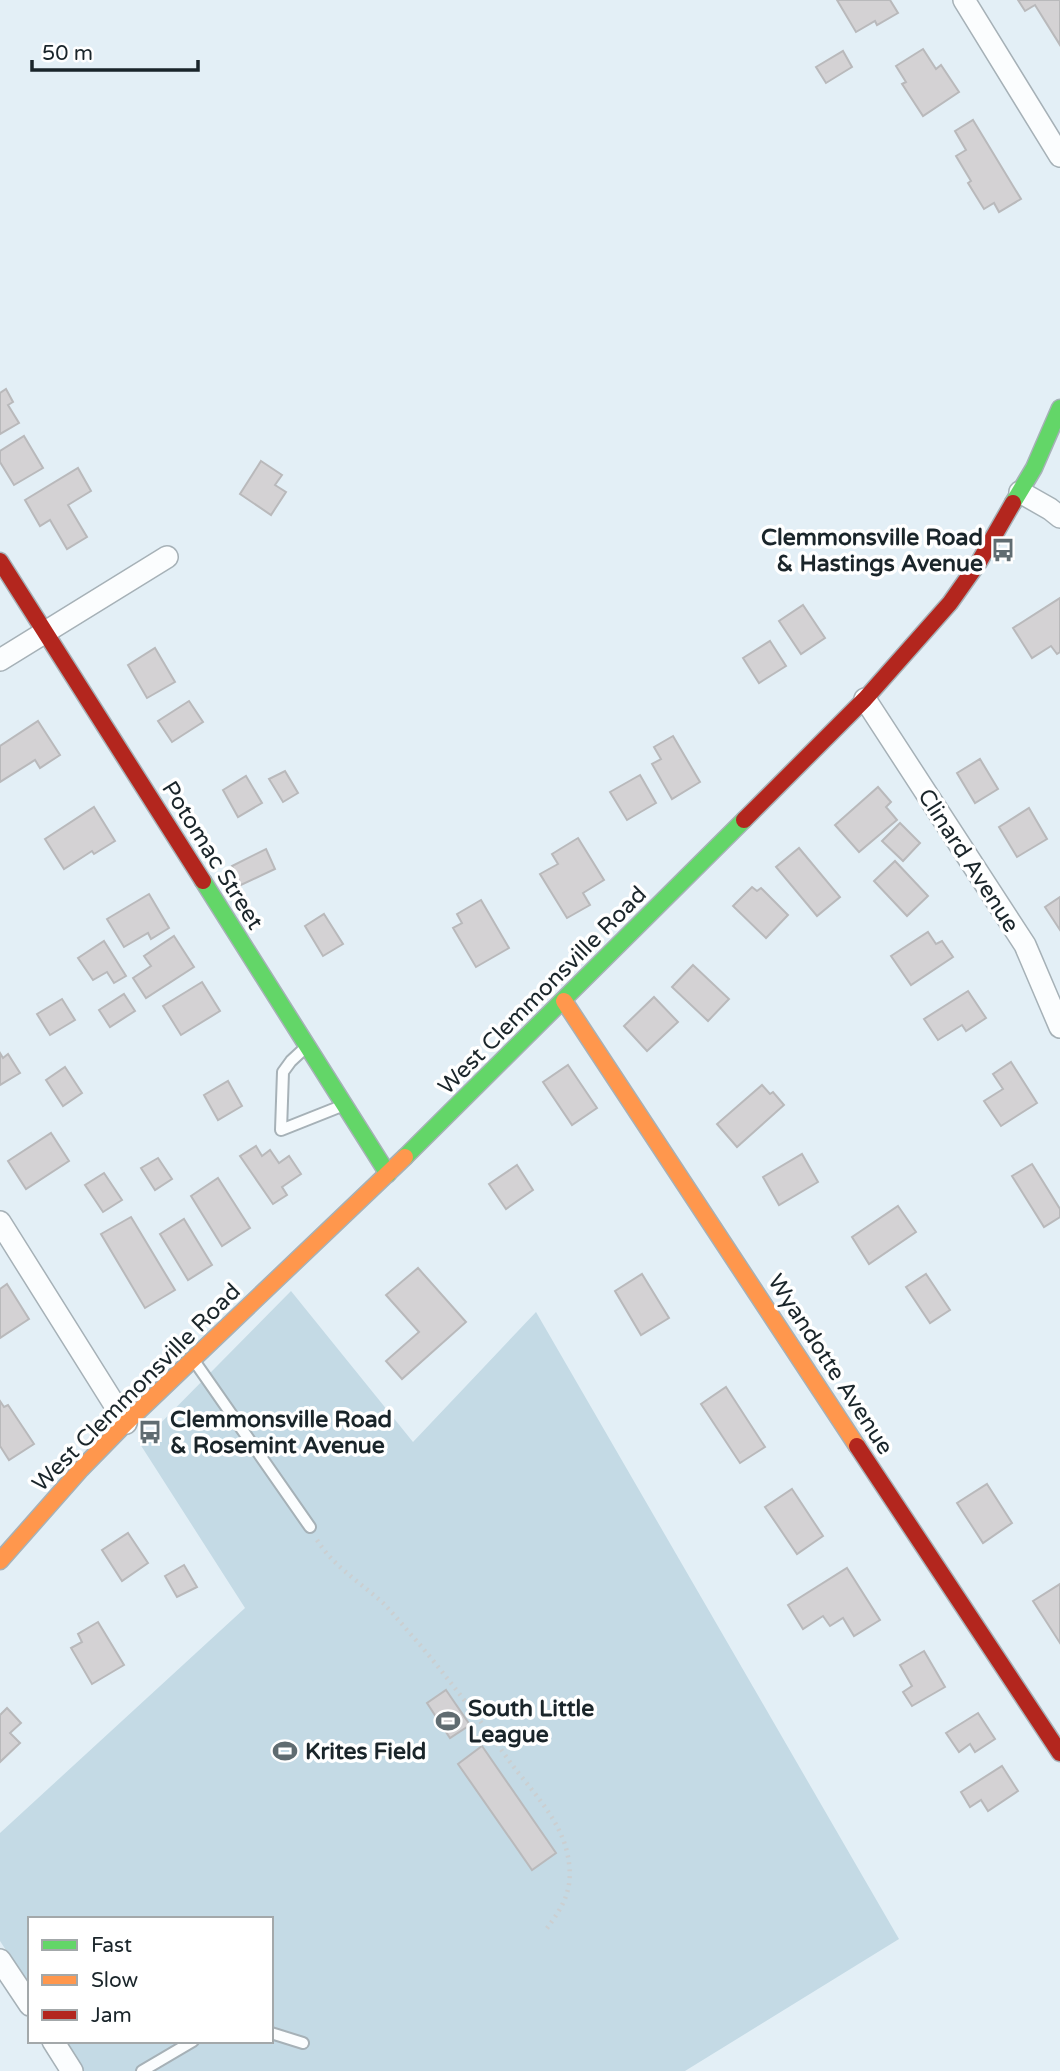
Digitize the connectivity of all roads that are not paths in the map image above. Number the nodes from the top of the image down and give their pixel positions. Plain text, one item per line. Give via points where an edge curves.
1 (964, 0) edge
2 (1060, 156) edge
3 (1060, 408) edge
4 (1020, 492) junction
5 (1060, 517) edge
6 (167, 557) dead end
7 (0, 561) edge
8 (44, 631) junction
9 (0, 660) edge
10 (865, 699) junction
11 (564, 1001) junction
12 (1060, 1027) edge
13 (307, 1047) junction
14 (344, 1104) junction
15 (388, 1174) junction
16 (0, 1222) edge
17 (194, 1360) junction
18 (126, 1423) junction
19 (310, 1527) road end
20 (0, 1561) edge
21 (1060, 1752) edge
22 (0, 1960) edge
23 (28, 2003) edge
24 (273, 2034) edge
25 (54, 2043) edge
26 (190, 2043) edge
27 (303, 2043) dead end
28 (72, 2071) edge
29 (142, 2071) edge

1 - 2 street
3 - 4 street, West Clemmonsville Road
4 - 5 street
4 - 10 street, West Clemmonsville Road via 950,603
6 - 8 street
7 - 8 street, Potomac Street
8 - 9 street
8 - 13 street, Potomac Street
10 - 11 street, West Clemmonsville Road
10 - 12 street, Clinard Avenue via 1025,945
11 - 15 street, West Clemmonsville Road
11 - 21 street, Wyandotte Avenue
13 - 14 street, Potomac Street
13 - 14 lane via 284,1072 281,1130
14 - 15 street, Potomac Street
15 - 17 street, West Clemmonsville Road
16 - 18 street
17 - 18 street, West Clemmonsville Road
17 - 19 lane
18 - 20 street, West Clemmonsville Road
22 - 23 street
24 - 27 lane
25 - 28 street
26 - 29 lane

